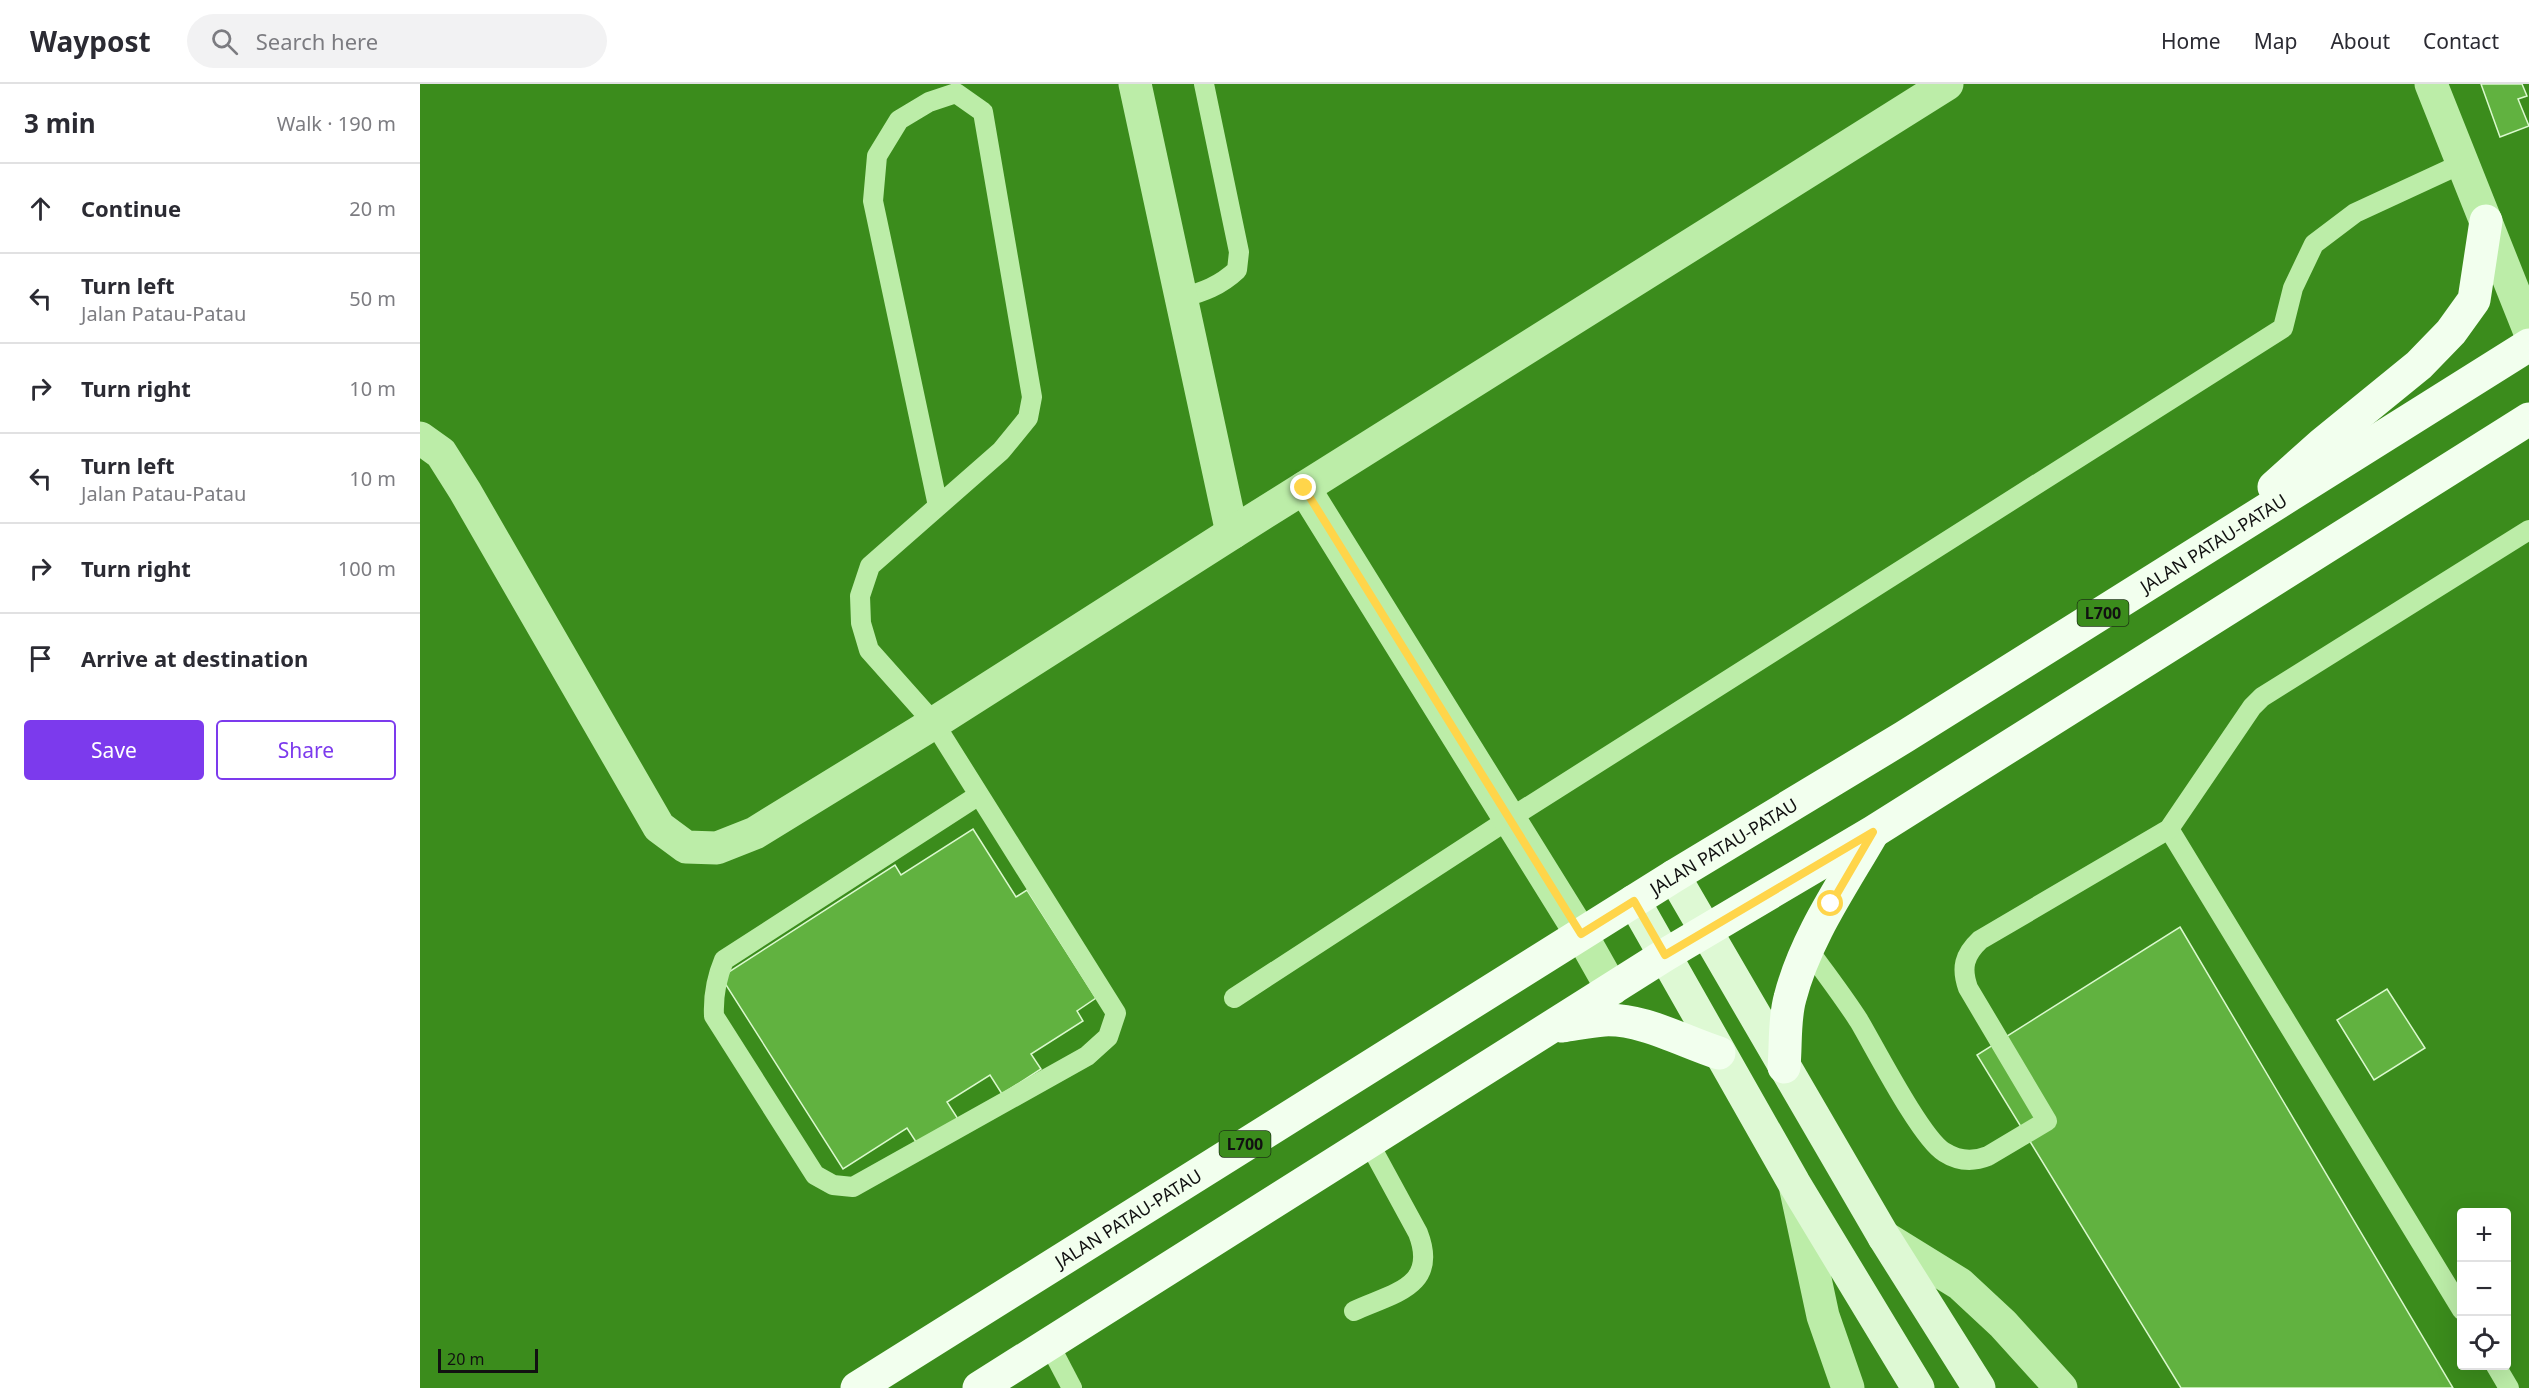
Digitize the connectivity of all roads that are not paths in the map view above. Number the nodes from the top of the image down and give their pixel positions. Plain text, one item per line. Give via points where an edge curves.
1 (1135, 84) edge
2 (1204, 84) edge
3 (1947, 84) edge
4 (2431, 84) edge
5 (2462, 164) junction
6 (2486, 221) junction
7 (1181, 297) junction
8 (2529, 330) edge
9 (2529, 345) edge
10 (2529, 419) edge
11 (420, 438) edge
12 (1304, 488) junction
13 (938, 506) junction
14 (2529, 530) edge
15 (1232, 533) junction
16 (2208, 547) junction
17 (934, 723) junction
18 (979, 795) junction
19 (1509, 819) junction
20 (2169, 829) junction
21 (1873, 832) junction
22 (1674, 876) junction
23 (1634, 901) junction
24 (1705, 933) junction
25 (1581, 934) junction
26 (1808, 949) junction
27 (1665, 955) junction
28 (1612, 990) junction
29 (1234, 998) dead end
30 (1552, 1028) junction
31 (1719, 1053) junction
32 (1784, 1067) junction
33 (1369, 1143) junction
34 (1794, 1183) junction
35 (1884, 1237) junction
36 (2457, 1302) edge
37 (1354, 1311) dead end
38 (1049, 1344) junction
39 (2499, 1370) edge
40 (857, 1388) edge
41 (978, 1388) edge
42 (1072, 1388) edge
43 (1848, 1388) edge
44 (1918, 1388) edge
45 (1979, 1388) edge
46 (2061, 1388) edge
47 (2509, 1388) edge

1 - 7 street
2 - 7 lane via 1239,252 1237,270 1224,282
3 - 12 street
4 - 5 street
5 - 6 street
5 - 19 lane via 2355,213 2314,244 2293,288 2283,328
6 - 8 street
6 - 16 main road via 2474,300 2451,332 2419,365 2322,444
7 - 15 street
9 - 16 main road, JALAN PATAU-PATAU / L700
10 - 21 main road
11 - 17 street via 441,453 465,491 659,827 686,847 717,848 755,833
12 - 15 street
12 - 19 street
13 - 13 lane via 1016,434 1028,418 1032,397 983,112 956,93 929,102 899,120 877,156 873,201
13 - 17 lane via 870,566 860,596 861,623 869,650
14 - 20 lane via 2256,702
15 - 17 street
16 - 22 main road, JALAN PATAU-PATAU / L700
17 - 18 lane
18 - 18 lane via 724,960 717,977 714,1016 815,1175 833,1185 853,1187 1088,1056 1108,1037 1116,1013
19 - 25 street
19 - 29 lane
20 - 26 lane via 1970,949 1963,975 1968,988 2047,1120 1977,1161 1961,1160 1943,1152 1927,1135 1857,1018
20 - 36 lane
21 - 24 main road
21 - 26 main road
22 - 23 main road, JALAN PATAU-PATAU / L700
22 - 24 street
23 - 25 main road, JALAN PATAU-PATAU / L700
23 - 27 street
24 - 27 main road
24 - 32 street
25 - 28 street
25 - 40 main road, JALAN PATAU-PATAU / L700
26 - 32 main road via 1789,1000
27 - 28 main road
27 - 31 street
28 - 30 main road
30 - 31 main road via 1606,1020 1658,1030
30 - 33 main road
31 - 34 street
32 - 35 street
33 - 37 lane via 1418,1233 1423,1260 1414,1284
33 - 38 main road
34 - 43 street via 1823,1316
34 - 44 street
35 - 45 street
35 - 46 street via 1960,1284
38 - 41 main road
38 - 42 lane
39 - 47 lane

